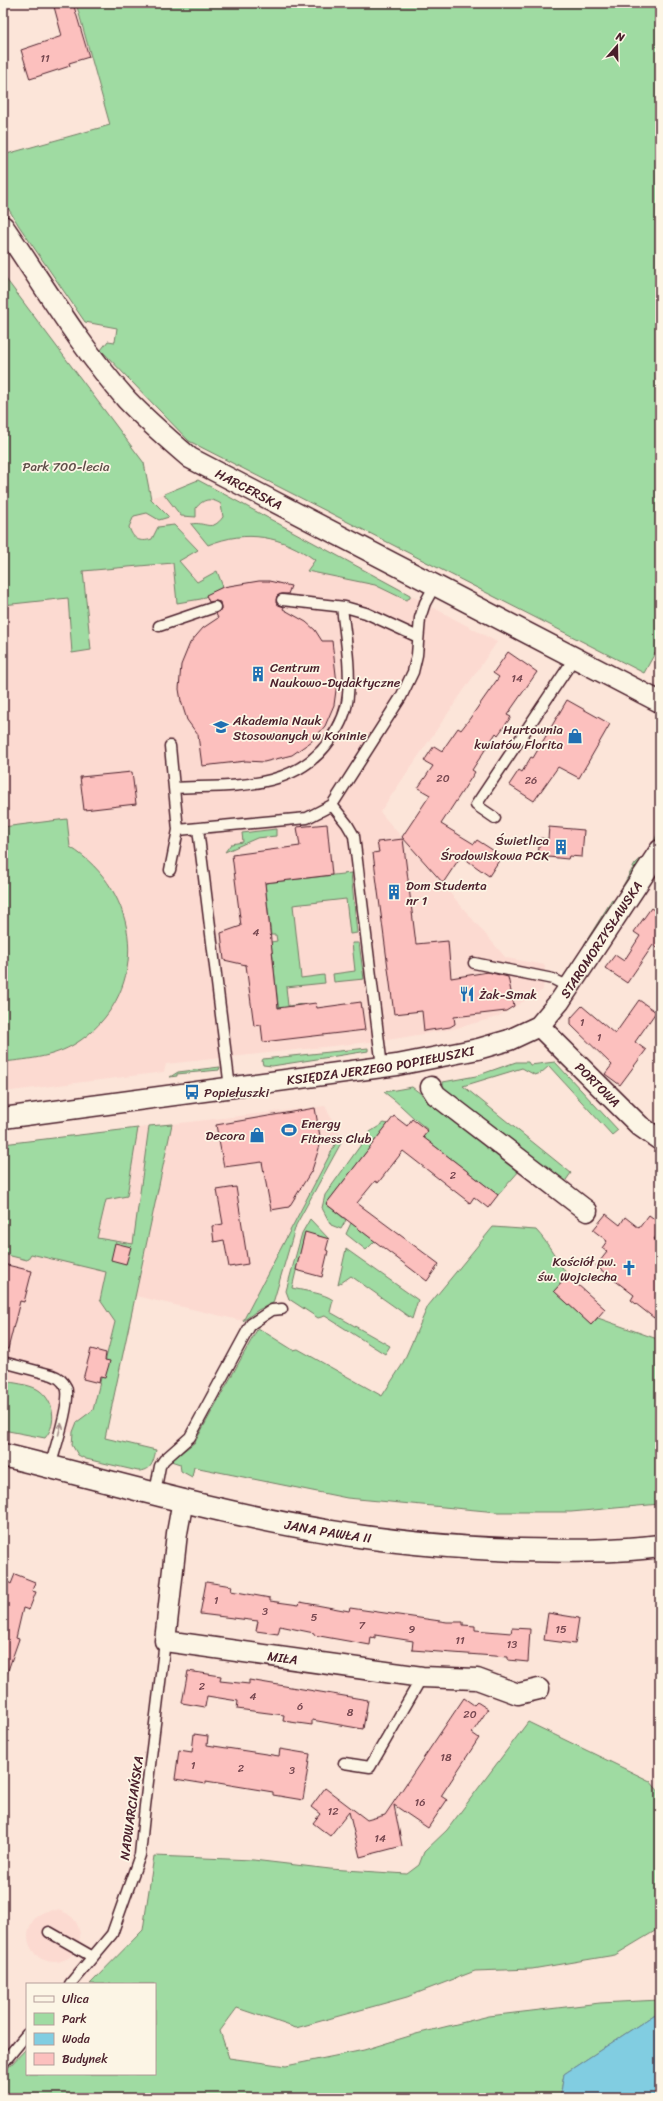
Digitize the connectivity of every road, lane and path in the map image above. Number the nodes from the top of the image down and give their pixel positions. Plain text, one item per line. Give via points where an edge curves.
1 (3, 226) edge
2 (435, 585) junction
3 (282, 600) dead end
4 (215, 607) dead end
5 (342, 607) junction
6 (159, 626) dead end
7 (418, 637) junction
8 (575, 657) junction
9 (660, 702) edge
10 (170, 746) dead end
11 (174, 788) junction
12 (332, 805) junction
13 (495, 818) dead end
14 (198, 829) junction
15 (178, 830) junction
16 (660, 850) edge
17 (170, 870) dead end
18 (474, 963) dead end
19 (569, 987) junction
20 (539, 1026) junction
21 (382, 1067) junction
22 (431, 1086) dead end
23 (230, 1088) junction
24 (3, 1118) edge
25 (660, 1140) edge
26 (587, 1211) dead end
27 (282, 1309) dead end
28 (3, 1362) edge
29 (3, 1455) edge
30 (50, 1467) junction
31 (155, 1493) junction
32 (183, 1500) junction
33 (660, 1546) edge
34 (165, 1641) junction
35 (422, 1677) junction
36 (539, 1689) dead end
37 (344, 1763) dead end
38 (49, 1932) dead end
39 (93, 1957) junction
40 (71, 1983) edge
41 (26, 2035) edge
42 (3, 2063) edge

1 - 2 street, HARCERSKA via 127,400 190,458
2 - 7 lane via 422,611
2 - 8 street, HARCERSKA
3 - 5 lane
4 - 6 lane
5 - 7 lane via 366,613
5 - 11 lane via 348,682 346,709 335,733 313,761 300,770 268,781
7 - 12 lane via 416,664 401,697
8 - 9 street, HARCERSKA
8 - 13 lane via 476,805
10 - 11 lane
11 - 15 lane
12 - 14 lane via 307,818
12 - 21 lane via 354,836
14 - 15 lane
14 - 23 lane
15 - 17 lane
16 - 19 street, STAROMORZYSŁAWSKA
18 - 19 lane via 553,979
19 - 20 street, STAROMORZYSŁAWSKA
20 - 21 street, KSIĘDZA JERZEGO POPIEŁUSZKI via 509,1040 478,1049
20 - 25 street, PORTOWA via 640,1126
21 - 23 street, KSIĘDZA JERZEGO POPIEŁUSZKI
22 - 26 street via 436,1096
23 - 24 street, KSIĘDZA JERZEGO POPIEŁUSZKI
27 - 31 lane via 272,1310 252,1324 190,1437 160,1466
30 -> 28 lane via 67,1400 66,1387 58,1377
29 - 30 main road, JANA PAWŁA II
30 - 31 main road, JANA PAWŁA II
31 - 32 main road, JANA PAWŁA II
32 - 33 main road, JANA PAWŁA II via 327,1531 450,1547 570,1552
32 - 34 street
34 - 35 street, MIŁA
34 - 39 lane, NADWARCIAŃSKA via 140,1855 112,1934
35 - 36 street, MIŁA via 477,1679 518,1694
35 - 37 lane via 370,1768
38 - 39 lane
39 - 40 lane, NADWARCIAŃSKA
41 - 42 lane

